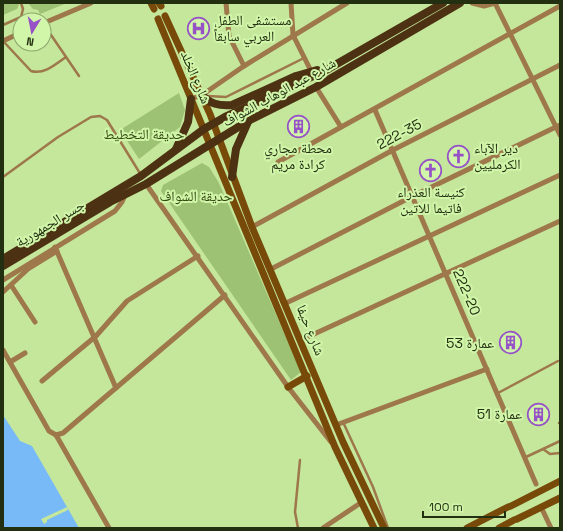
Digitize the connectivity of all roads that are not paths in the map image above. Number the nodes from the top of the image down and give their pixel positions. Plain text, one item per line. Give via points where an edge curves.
1 (21, 3) edge
2 (91, 3) edge
3 (226, 3) edge
4 (290, 3) edge
5 (347, 3) edge
6 (443, 3) edge
7 (460, 3) edge
8 (472, 3) edge
9 (495, 3) edge
10 (560, 6) edge
11 (165, 16) dead end
12 (158, 19) dead end
13 (52, 20) edge
14 (3, 25) edge
15 (510, 34) junction
16 (293, 35) junction
17 (52, 36) edge
18 (3, 41) edge
19 (66, 57) junction
20 (305, 58) junction
21 (560, 65) edge
22 (244, 66) junction
23 (328, 69) junction
24 (311, 71) junction
25 (79, 76) dead end
26 (532, 79) junction
27 (316, 87) junction
28 (202, 95) junction
29 (192, 99) junction
30 (375, 110) junction
31 (248, 121) junction
32 (213, 124) junction
33 (558, 126) edge
34 (341, 127) junction
35 (204, 129) junction
36 (560, 135) edge
37 (219, 140) junction
38 (210, 145) junction
39 (393, 150) junction
40 (174, 153) junction
41 (278, 162) dead end
42 (560, 174) edge
43 (141, 176) junction
44 (3, 177) edge
45 (232, 177) junction
46 (146, 184) junction
47 (125, 195) junction
48 (412, 196) junction
49 (108, 200) junction
50 (560, 221) edge
51 (252, 227) junction
52 (429, 235) junction
53 (56, 249) junction
54 (198, 256) junction
55 (3, 259) edge
56 (3, 266) edge
57 (271, 268) junction
58 (446, 274) junction
59 (4, 279) edge
60 (11, 285) junction
61 (3, 292) edge
62 (225, 295) junction
63 (286, 303) junction
64 (35, 322) dead end
65 (96, 336) junction
66 (301, 340) junction
67 (3, 350) edge
68 (25, 353) dead end
69 (558, 361) dead end
70 (10, 362) junction
71 (487, 369) junction
72 (307, 376) junction
73 (42, 381) dead end
74 (288, 387) junction
75 (116, 388) junction
76 (498, 394) junction
77 (340, 424) junction
78 (56, 435) junction
79 (560, 441) edge
80 (335, 447) junction
81 (543, 449) junction
82 (560, 452) edge
83 (525, 458) junction
84 (300, 460) dead end
85 (560, 481) edge
86 (536, 484) junction
87 (547, 488) junction
88 (532, 495) junction
89 (560, 498) edge
90 (362, 502) junction
91 (541, 507) junction
92 (109, 528) edge
93 (298, 528) edge
94 (323, 528) edge
95 (374, 528) edge
96 (384, 528) edge
97 (388, 528) edge
98 (467, 528) edge
99 (499, 528) edge
100 (551, 528) edge

1 - 14 lane via 24,9 21,17
2 - 13 street
3 - 22 street via 229,36
4 - 16 street
5 - 16 street
6 - 23 main road, شارع عبد الوهاب الشواف
7 - 27 main road, شارع عبد الوهاب الشواف
8 - 9 street via 484,6
9 - 15 street
10 - 15 street
11 - 28 main road, شارع الخلد
12 - 29 main road, شارع الخلد
15 - 26 street
15 - 30 street
16 - 20 street
16 - 22 street
17 - 19 lane
18 - 19 lane via 31,71 36,73 45,71
19 - 25 lane
20 - 24 street
20 - 28 lane via 226,97
21 - 26 street, 222-35
22 - 28 street
23 - 24 main road
23 - 32 main road, شارع عبد الوهاب الشواف
24 - 28 main road via 232,105 213,103
26 - 33 street
26 - 39 street, 222-35
27 - 31 main road, شارع عبد الوهاب الشواف
27 - 34 street
28 - 29 street
28 - 32 main road, شارع الخلد
29 - 35 main road, شارع الخلد
29 - 40 main road via 188,122
30 - 34 street
30 - 39 street, 222-20
31 - 37 main road, شارع عبد الوهاب الشواف
31 - 45 main road via 236,149
32 - 35 main road, شارع عبد الوهاب الشواف
32 - 37 main road, شارع الخلد
33 - 36 street
33 - 48 street
34 - 41 street
35 - 38 main road, شارع الخلد
35 - 40 main road, شارع عبد الوهاب الشواف
37 - 38 main road, شارع عبد الوهاب الشواف
37 - 45 main road, شارع حيفا
38 - 46 main road, شارع عبد الوهاب الشواف
38 - 72 main road, شارع حيفا
39 - 48 street, 222-20
39 - 51 street, 222-35
40 - 43 main road, شارع عبد الوهاب الشواف
42 - 52 street
43 - 44 lane via 107,120 97,115 58,137
43 - 49 main road, شارع عبد الوهاب الشواف
45 - 51 main road, شارع حيفا
46 - 47 main road, شارع عبد الوهاب الشواف
46 - 54 street
47 - 49 main road, شارع عبد الوهاب الشواف
47 - 53 street via 115,211
48 - 52 street, 222-20
48 - 57 street
49 - 55 main road, جسر الجمهورية
49 - 56 main road, جسر الجمهورية
50 - 58 street
51 - 57 main road, شارع حيفا
52 - 58 street, 222-20
52 - 63 street
53 - 59 street
53 - 60 street
53 - 65 street
54 - 62 street
54 - 65 street via 127,301
57 - 63 main road, شارع حيفا
58 - 66 street
58 - 71 street, 222-20
60 - 61 street
60 - 64 street
62 - 74 street
62 - 75 street
63 - 66 main road, شارع حيفا
65 - 73 street
65 - 75 street
66 - 77 main road, شارع حيفا
67 - 70 street
68 - 70 street
69 - 76 lane
70 - 78 street via 49,431
71 - 76 street, 222-20
71 - 77 street
72 - 74 main road
72 - 80 main road, شارع حيفا
74 - 80 street
75 - 78 street via 63,433
76 - 83 street, 222-20
77 - 96 main road, شارع حيفا
77 - 97 lane via 373,487
78 - 92 street
79 - 81 lane
80 - 90 main road, شارع حيفا
81 - 82 lane via 550,454
81 - 83 lane
83 - 86 street, 222-20
84 - 93 lane via 294,512
85 - 87 main road
86 - 87 street
86 - 88 street
87 - 88 main road
88 - 98 main road
89 - 91 main road
90 - 94 street
90 - 95 main road, شارع حيفا
91 - 99 main road
91 - 100 street

